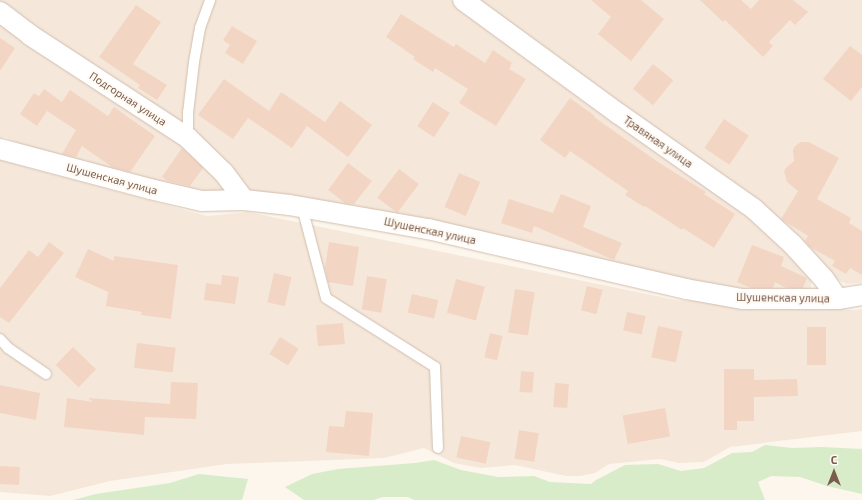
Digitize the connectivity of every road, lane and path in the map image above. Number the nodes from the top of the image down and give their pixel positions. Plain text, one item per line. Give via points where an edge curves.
1 (210, 0) edge
2 (463, 0) edge
3 (0, 12) edge
4 (188, 138) junction
5 (0, 149) edge
6 (244, 200) junction
7 (302, 207) junction
8 (862, 295) edge
9 (838, 299) junction
10 (0, 340) edge
11 (46, 374) dead end
12 (438, 448) dead end

1 - 4 lane via 200,28 194,62
2 - 9 street, Травяная улица via 754,209 793,245 824,279
3 - 4 street, Подгорная улица via 30,35
4 - 6 street, Подгорная улица via 224,173
5 - 6 street, Шушенская улица via 202,201
6 - 7 street, Шушенская улица
7 - 9 street, Шушенская улица via 428,229 678,288 742,299
7 - 12 lane via 326,298 435,367
8 - 9 street, Шушенская улица
10 - 11 lane

